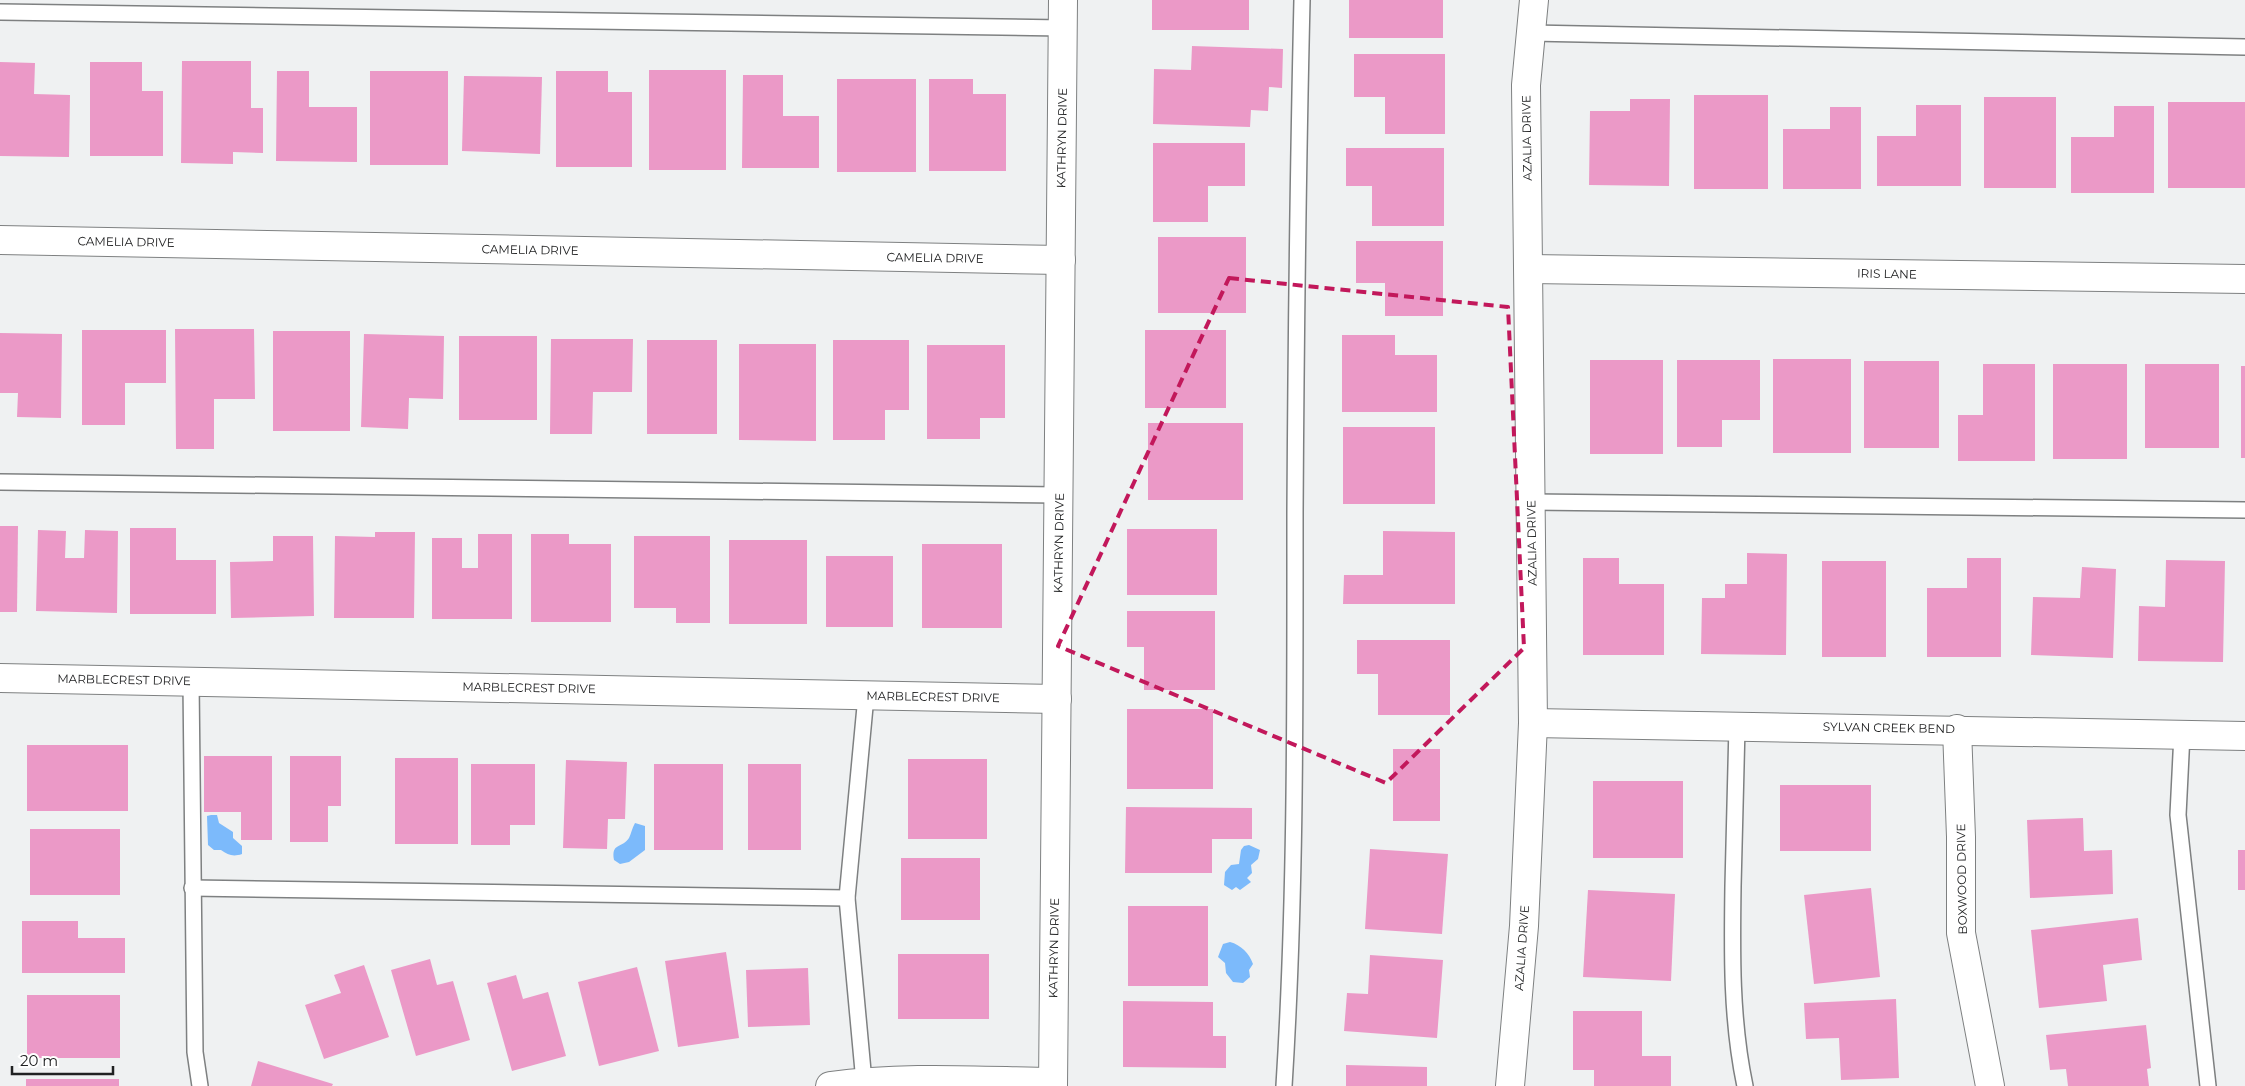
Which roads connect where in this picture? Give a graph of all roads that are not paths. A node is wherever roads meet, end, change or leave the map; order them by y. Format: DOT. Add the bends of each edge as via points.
graph roads {
  1 [pos="1064,0"];
  2 [pos="1302,0"];
  3 [pos="1534,0"];
  4 [pos="0,12"];
  5 [pos="1063,28"];
  6 [pos="1531,33"];
  7 [pos="2245,47"];
  8 [pos="0,240"];
  9 [pos="1061,260"];
  10 [pos="1529,269"];
  11 [pos="2245,279"];
  12 [pos="0,482"];
  13 [pos="1059,495"];
  14 [pos="1531,502"];
  15 [pos="2245,510"];
  16 [pos="0,678"];
  17 [pos="191,681"];
  18 [pos="866,696"];
  19 [pos="1057,700"];
  20 [pos="1533,723"];
  21 [pos="1737,726"];
  22 [pos="1957,729"];
  23 [pos="2182,734"];
  24 [pos="2245,736"];
  25 [pos="192,888"];
  26 [pos="847,898"];
  27 [pos="864,1082"];
  28 [pos="901,1083"];
  29 [pos="1053,1084"];
  30 [pos="200,1086"];
  31 [pos="830,1086"];
  32 [pos="1284,1086"];
  33 [pos="1510,1086"];
  34 [pos="1745,1086"];
  35 [pos="1990,1086"];
  36 [pos="2208,1086"];
  1 -- 5 [label="street, KATHRYN DRIVE"];
  2 -- 32 [label="lane" via="1296,273 1294,826"];
  3 -- 6 [label="street, AZALIA DRIVE"];
  4 -- 5 [label="lane"];
  5 -- 9 [label="street, KATHRYN DRIVE"];
  6 -- 7 [label="lane"];
  6 -- 10 [label="street, AZALIA DRIVE" via="1526,85"];
  8 -- 9 [label="street, CAMELIA DRIVE"];
  9 -- 13 [label="street, KATHRYN DRIVE"];
  10 -- 11 [label="street, IRIS LANE"];
  10 -- 14 [label="street, AZALIA DRIVE"];
  12 -- 13 [label="lane"];
  13 -- 19 [label="street, KATHRYN DRIVE"];
  14 -- 15 [label="lane"];
  14 -- 20 [label="street, AZALIA DRIVE"];
  16 -- 17 [label="street, MARBLECREST DRIVE"];
  17 -- 18 [label="street, MARBLECREST DRIVE"];
  17 -- 25 [label="lane"];
  18 -- 19 [label="street, MARBLECREST DRIVE"];
  18 -- 26 [label="lane"];
  19 -- 29 [label="street, KATHRYN DRIVE"];
  20 -- 21 [label="street, SYLVAN CREEK BEND"];
  20 -- 33 [label="street, AZALIA DRIVE" via="1524,926"];
  21 -- 22 [label="street, SYLVAN CREEK BEND"];
  21 -- 34 [label="lane" via="1733,1001 1737,1051"];
  22 -- 23 [label="street, SYLVAN CREEK BEND"];
  22 -- 35 [label="street, BOXWOOD DRIVE" via="1961,933"];
  23 -- 24 [label="street, SYLVAN CREEK BEND"];
  23 -- 36 [label="lane" via="2178,815"];
  25 -- 26 [label="lane"];
  25 -- 30 [label="lane" via="195,1052"];
  26 -- 27 [label="lane"];
  27 -- 28 [label="street"];
  27 -- 31 [label="street"];
  28 -- 29 [label="street"];
}
